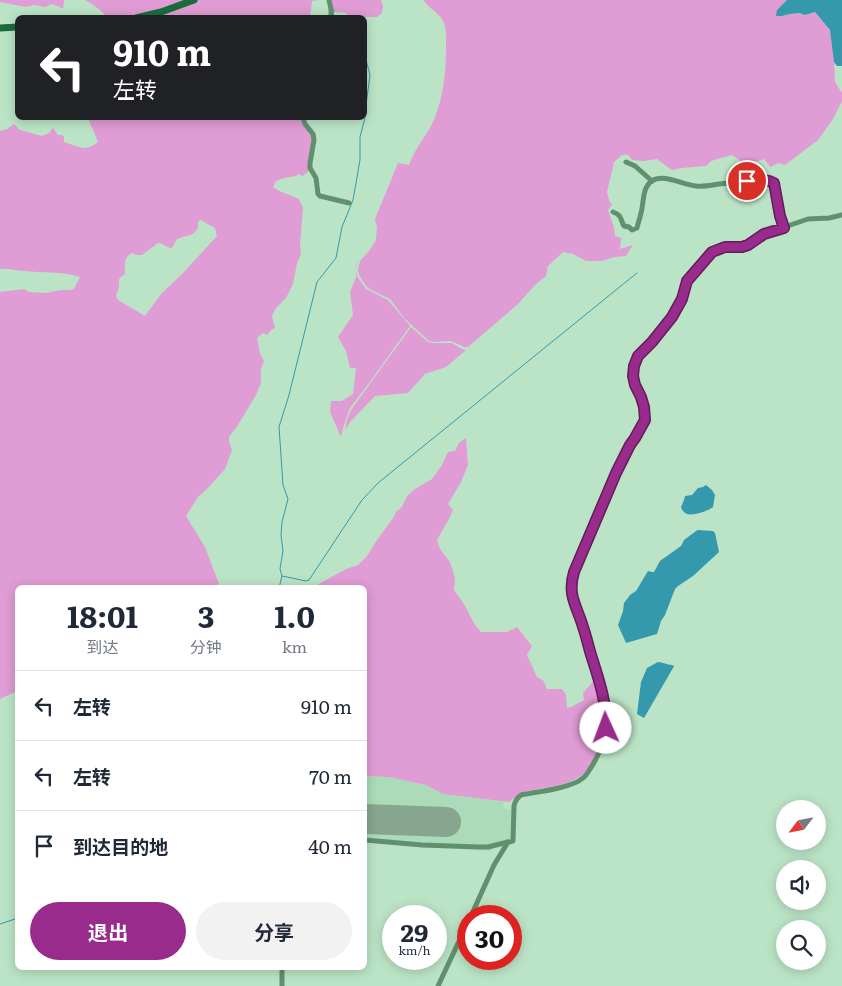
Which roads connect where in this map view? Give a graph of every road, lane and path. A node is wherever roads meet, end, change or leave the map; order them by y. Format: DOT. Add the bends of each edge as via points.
graph roads {
  1 [pos="194,0"];
  2 [pos="329,0"];
  3 [pos="148,15"];
  4 [pos="331,15"];
  5 [pos="15,27"];
  6 [pos="0,28"];
  7 [pos="304,120"];
  8 [pos="626,162"];
  9 [pos="652,180"];
  10 [pos="349,203"];
  11 [pos="613,212"];
  12 [pos="842,215"];
  13 [pos="784,228"];
  14 [pos="367,840"];
  15 [pos="508,842"];
  16 [pos="476,905"];
  17 [pos="457,946"];
  18 [pos="282,970"];
  19 [pos="282,986"];
  20 [pos="438,986"];
  1 -- 3 [label="street"];
  2 -- 4 [label="street"];
  5 -- 6 [label="street"];
  7 -- 10 [label="street" via="313,134 310,168 316,178 318,194"];
  8 -- 9 [label="street"];
  9 -- 11 [label="street" via="645,190 637,228 632,230 624,226 621,217"];
  9 -- 13 [label="street" via="661,178 702,187 770,181 775,186"];
  12 -- 13 [label="street" via="808,219"];
  13 -- 15 [label="street" via="764,234 748,245 712,252 687,281 672,317 638,356 633,376 645,420 616,473 571,581 573,601 604,701 606,728 602,746 583,778 517,798 514,802 513,841"];
  14 -- 15 [label="street" via="479,847"];
  15 -- 16 [label="street"];
  17 -- 20 [label="street"];
  18 -- 19 [label="street"];
}
